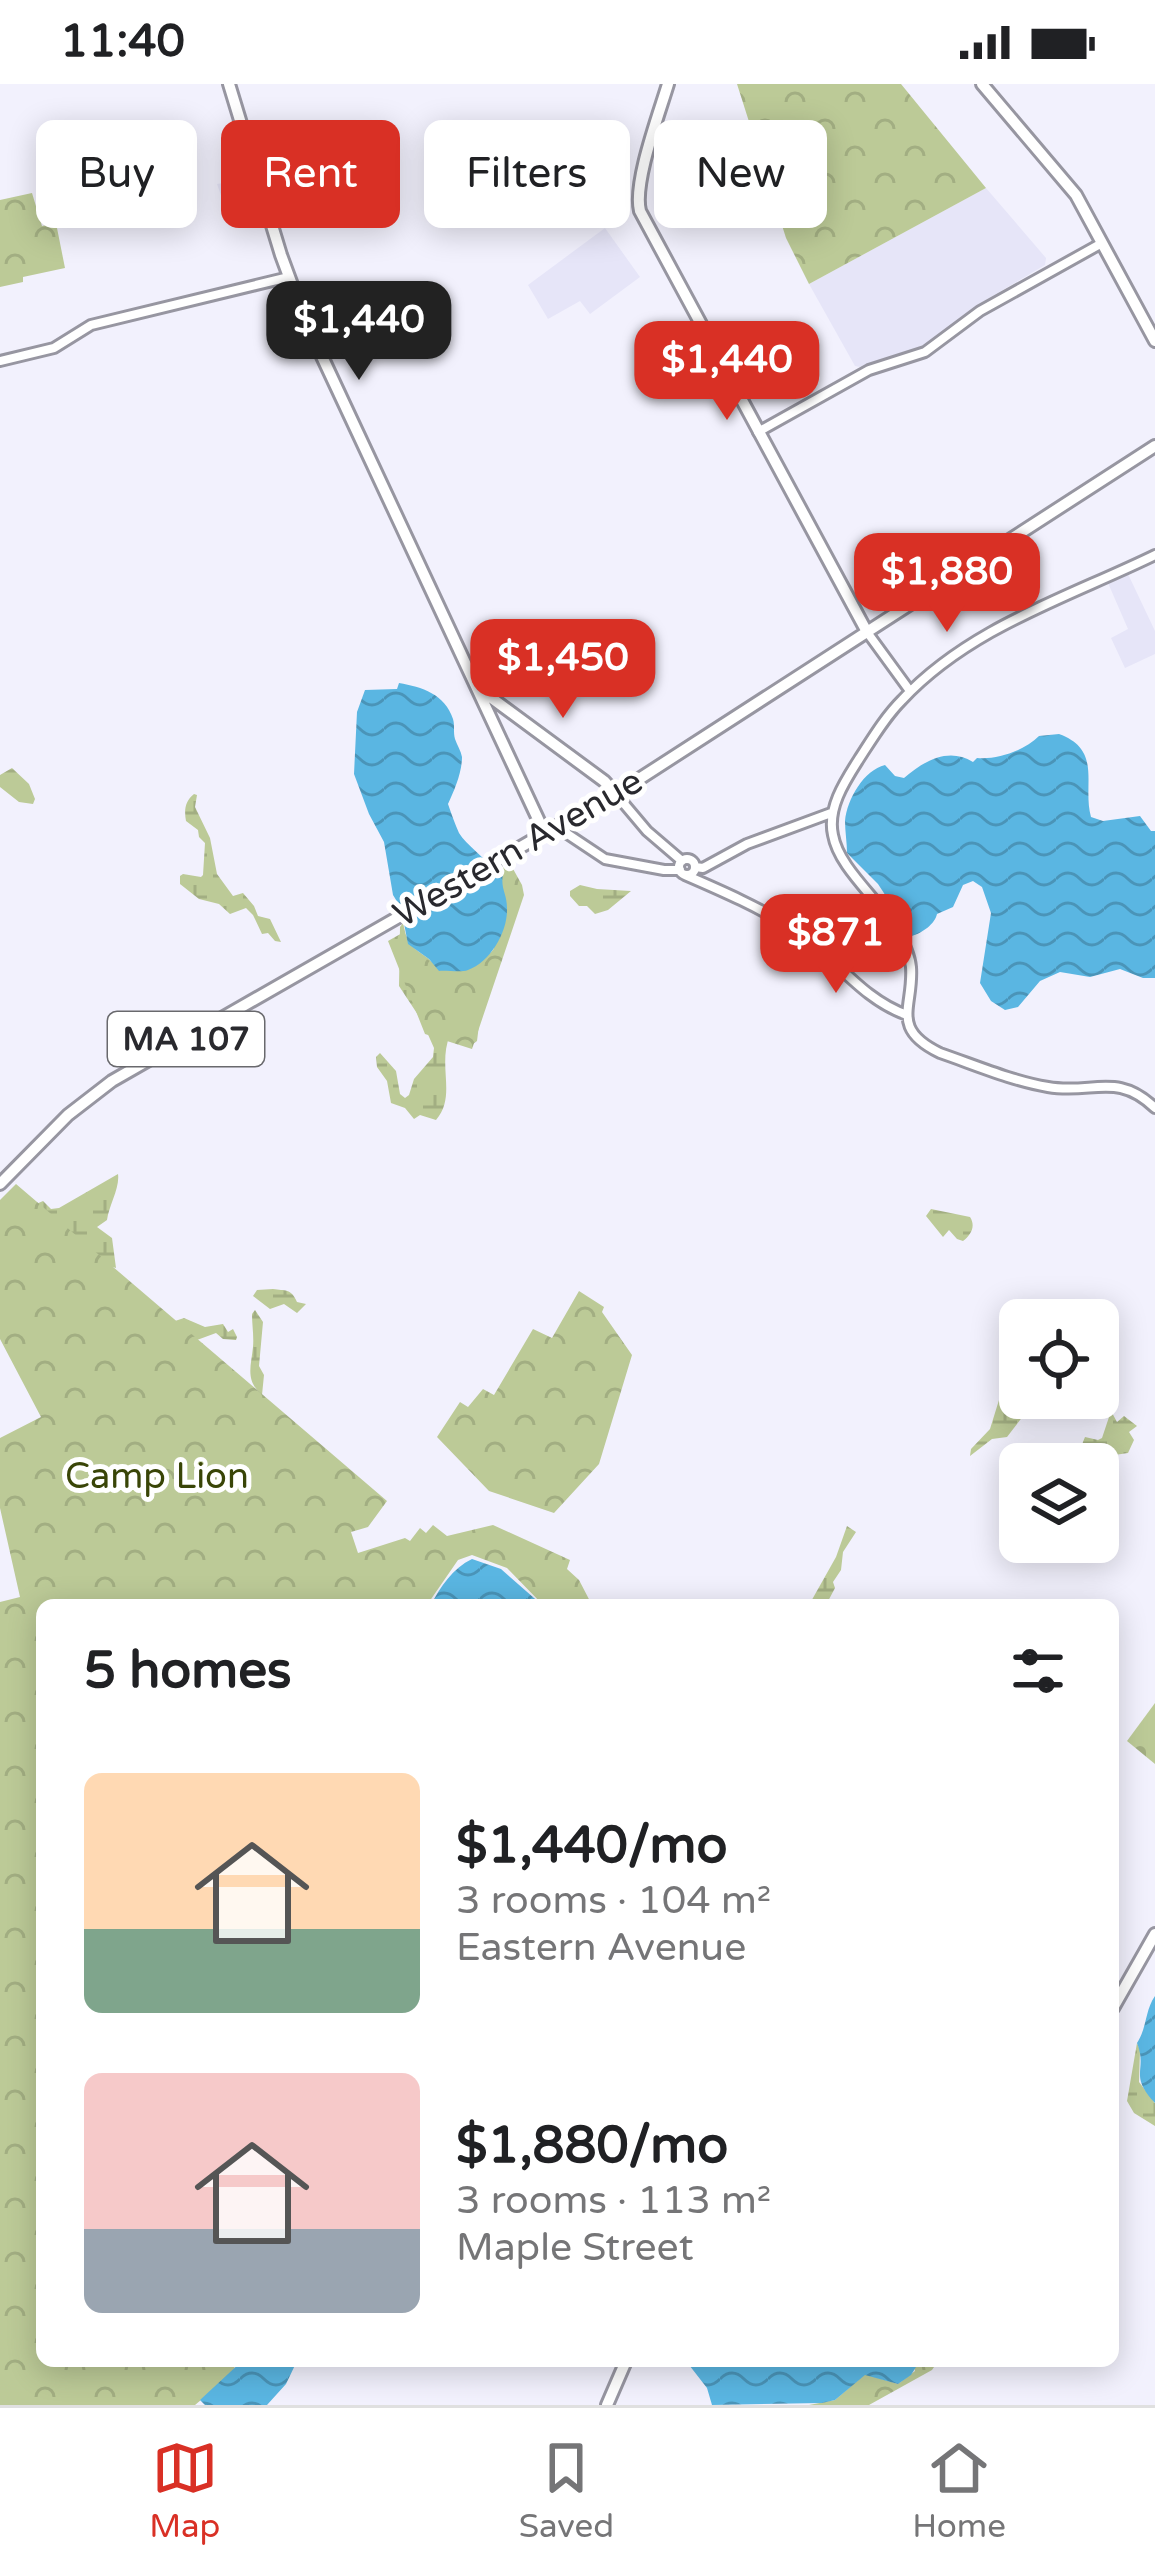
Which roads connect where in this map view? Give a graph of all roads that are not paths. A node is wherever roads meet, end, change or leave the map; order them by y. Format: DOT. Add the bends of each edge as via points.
graph roads {
  1 [pos="229,84"];
  2 [pos="982,84"];
  3 [pos="667,88"];
  4 [pos="680,98"];
  5 [pos="1102,243"];
  6 [pos="289,277"];
  7 [pos="1155,341"];
  8 [pos="0,361"];
  9 [pos="758,432"];
  10 [pos="1155,446"];
  11 [pos="1155,554"];
  12 [pos="867,632"];
  13 [pos="476,686"];
  14 [pos="910,691"];
  15 [pos="615,793"];
  16 [pos="832,813"];
  17 [pos="557,827"];
  18 [pos="545,834"];
  19 [pos="691,869"];
  20 [pos="715,888"];
  21 [pos="907,1015"];
  22 [pos="1155,1108"];
  23 [pos="4,1180"];
  24 [pos="1155,1934"];
  25 [pos="1119,1997"];
  26 [pos="623,2367"];
  27 [pos="607,2405"];
  1 -- 6 [label="main road"];
  2 -- 5 [label="main road" via="1071,189"];
  3 -- 4 [label="main road"];
  3 -- 9 [label="main road" via="638,204"];
  5 -- 7 [label="main road"];
  5 -- 9 [label="street" via="980,311 925,352 862,373"];
  6 -- 8 [label="street" via="83,328 59,345"];
  6 -- 13 [label="main road"];
  9 -- 12 [label="main road"];
  10 -- 12 [label="main road, Western Avenue / MA 107"];
  11 -- 14 [label="street" via="1006,624"];
  12 -- 14 [label="street"];
  12 -- 15 [label="main road, Western Avenue / MA 107"];
  13 -- 15 [label="main road"];
  13 -- 18 [label="main road"];
  14 -- 16 [label="street" via="862,753"];
  15 -- 17 [label="main road, Western Avenue / MA 107"];
  15 -- 19 [label="street"];
  16 -- 19 [label="street"];
  16 -- 21 [label="street" via="837,852 906,948"];
  17 -- 18 [label="main road, Western Avenue / MA 107"];
  17 -- 19 [label="street" via="605,859"];
  18 -- 23 [label="main road, Western Avenue / MA 107" via="112,1081"];
  19 -- 20 [label="street"];
  19 -- 20 [label="street"];
  20 -- 21 [label="street" via="793,929"];
  21 -- 22 [label="street" via="918,1038 940,1052 1049,1088 1129,1089"];
  24 -- 25 [label="main road"];
  26 -- 27 [label="main road"];
}
